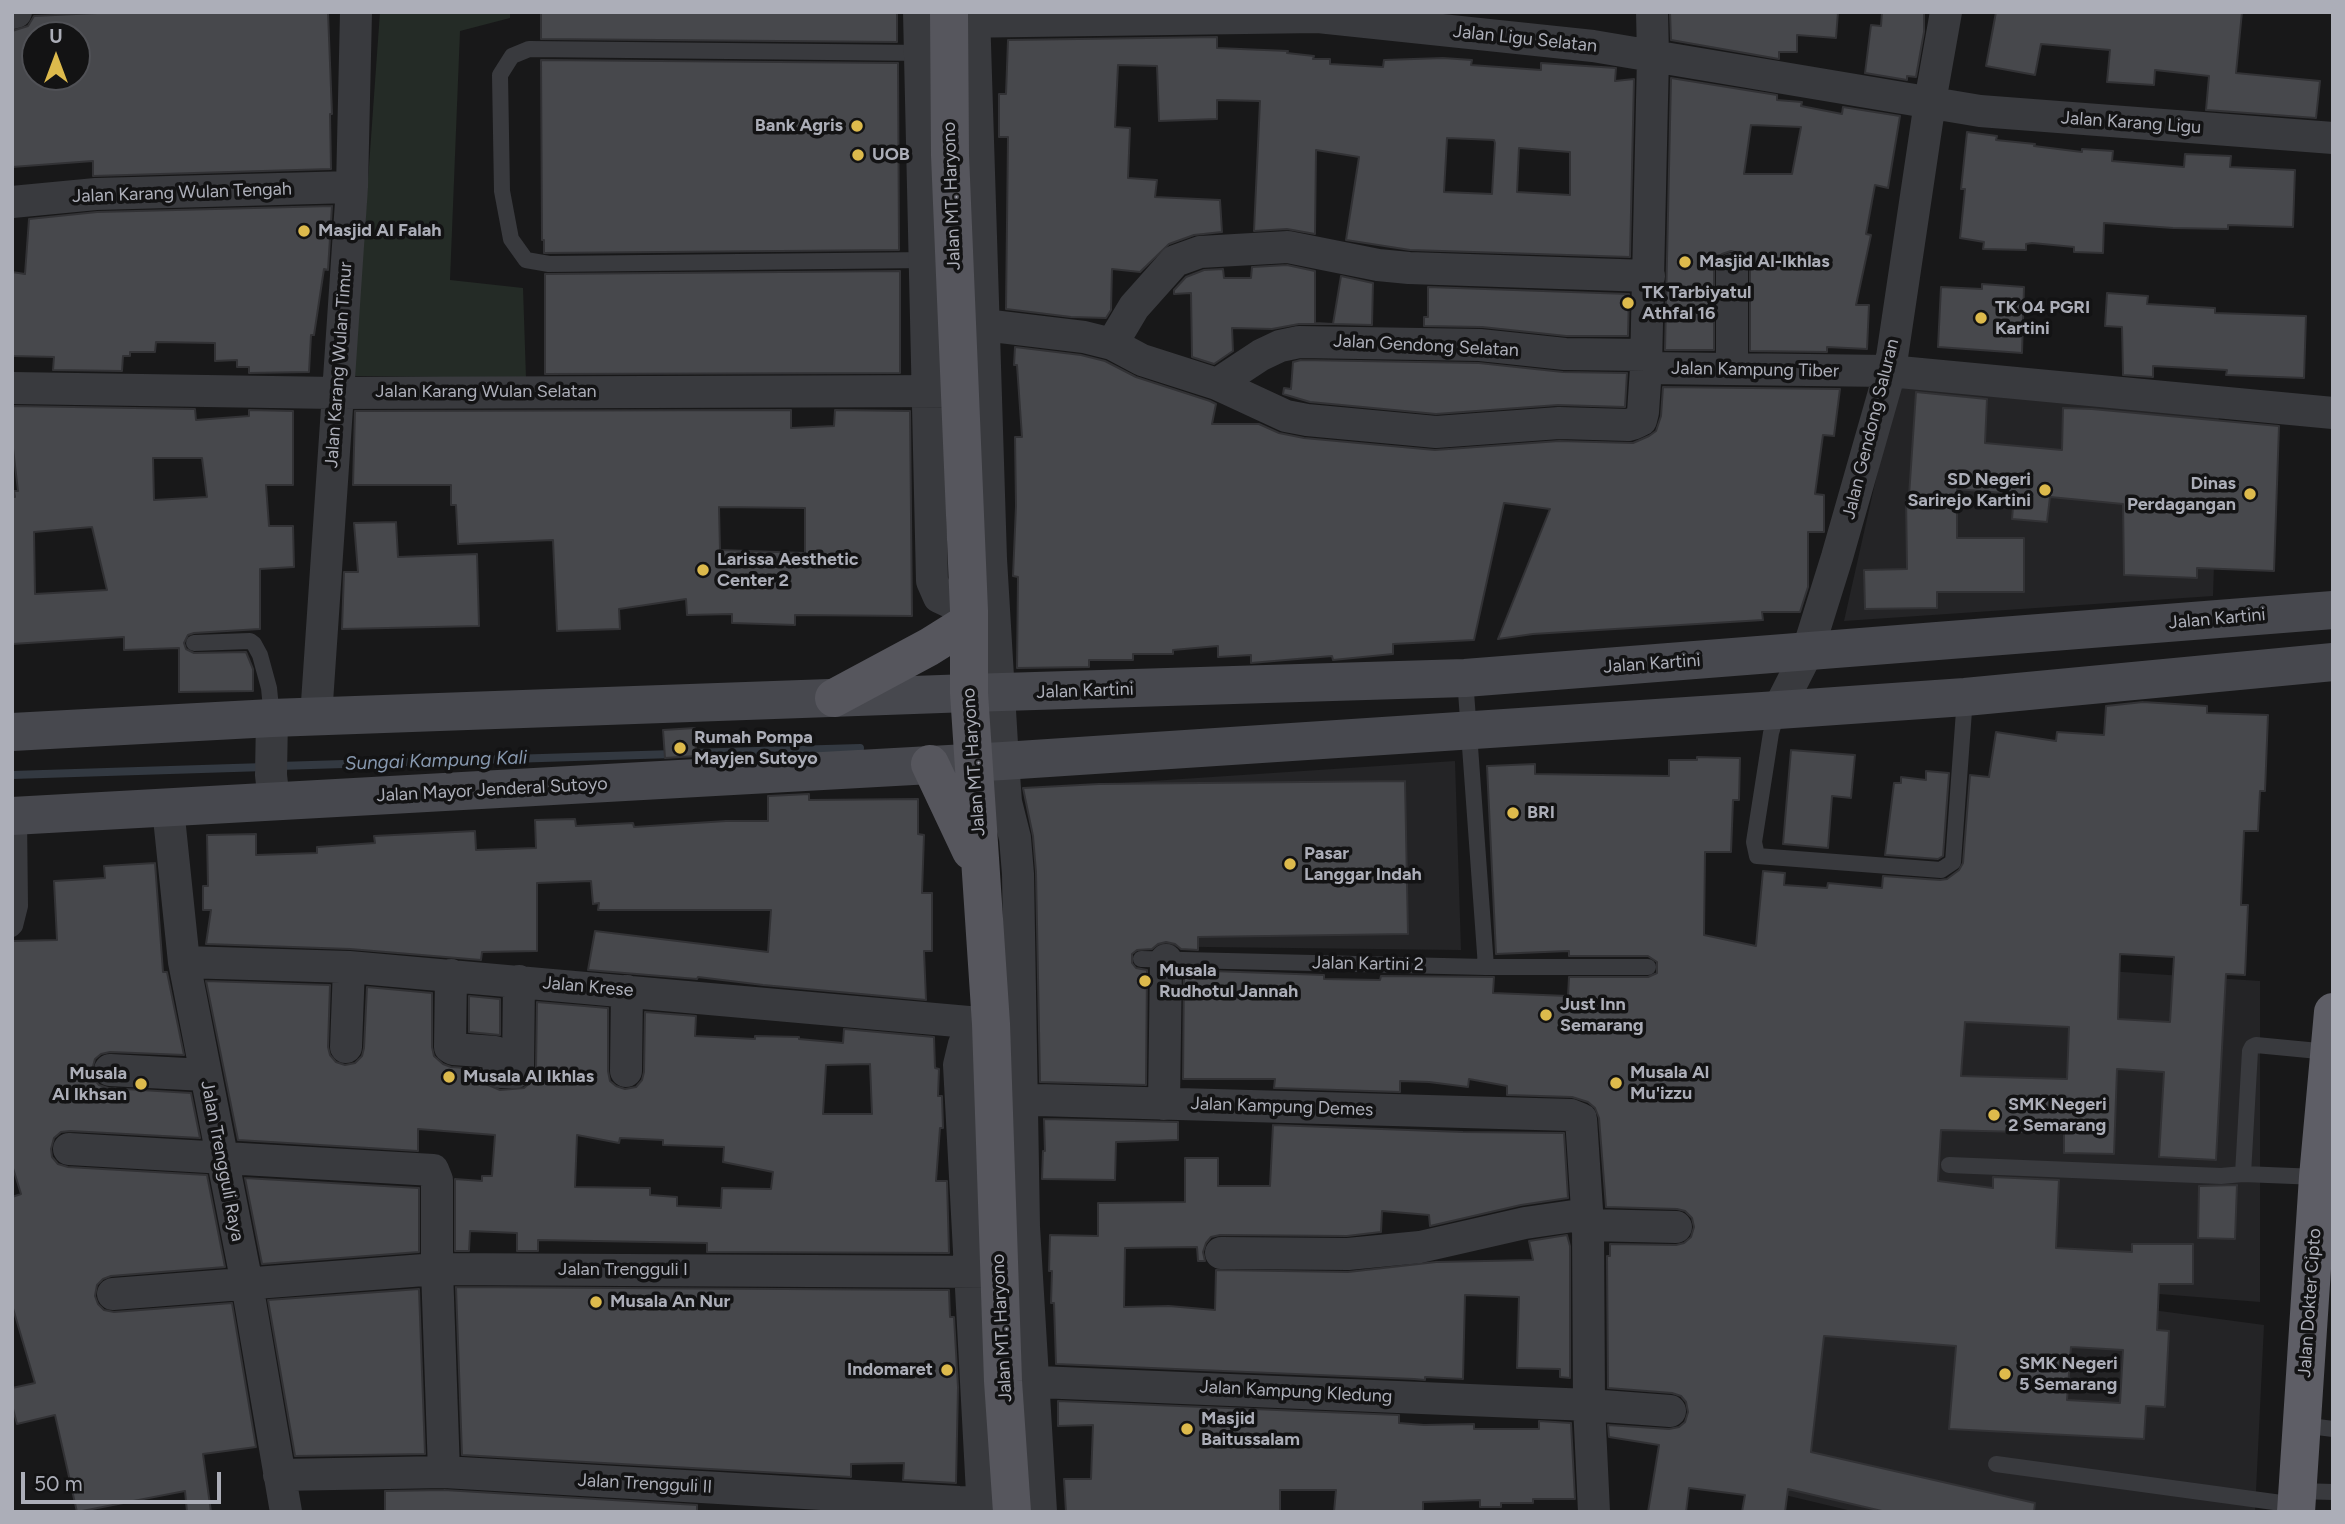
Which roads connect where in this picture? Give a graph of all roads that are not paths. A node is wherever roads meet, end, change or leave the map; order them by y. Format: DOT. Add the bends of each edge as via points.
graph roads {
  1 [pos="356,12"];
  2 [pos="1652,12"];
  3 [pos="1947,12"];
  4 [pos="951,40"];
  5 [pos="1653,56"];
  6 [pos="1944,105"];
  7 [pos="2333,138"];
  8 [pos="352,187"];
  9 [pos="12,202"];
  10 [pos="953,259"];
  11 [pos="1732,269"];
  12 [pos="1649,276"];
  13 [pos="971,326"];
  14 [pos="1112,344"];
  15 [pos="1646,361"];
  16 [pos="1732,369"];
  17 [pos="1889,371"];
  18 [pos="1217,384"];
  19 [pos="12,388"];
  20 [pos="945,391"];
  21 [pos="336,393"];
  22 [pos="2333,413"];
  23 [pos="2333,610"];
  24 [pos="969,616"];
  25 [pos="194,643"];
  26 [pos="1807,653"];
  27 [pos="2333,662"];
  28 [pos="1465,678"];
  29 [pos="984,693"];
  30 [pos="1965,697"];
  31 [pos="834,698"];
  32 [pos="1778,710"];
  33 [pos="316,717"];
  34 [pos="1469,730"];
  35 [pos="12,732"];
  36 [pos="272,761"];
  37 [pos="988,762"];
  38 [pos="930,764"];
  39 [pos="168,808"];
  40 [pos="16,816"];
  41 [pos="983,875"];
  42 [pos="12,929"];
  43 [pos="1154,960"];
  44 [pos="184,962"];
  45 [pos="349,967"];
  46 [pos="1486,967"];
  47 [pos="1648,967"];
  48 [pos="451,975"];
  49 [pos="1005,978"];
  50 [pos="519,981"];
  51 [pos="627,991"];
  52 [pos="2333,1012"];
  53 [pos="991,1028"];
  54 [pos="346,1046"];
  55 [pos="2329,1052"];
  56 [pos="110,1070"];
  57 [pos="626,1071"];
  58 [pos="205,1075"];
  59 [pos="1007,1099"];
  60 [pos="1164,1104"];
  61 [pos="69,1149"];
  62 [pos="221,1160"];
  63 [pos="1949,1165"];
  64 [pos="2243,1174"];
  65 [pos="2318,1177"];
  66 [pos="1587,1220"];
  67 [pos="1011,1227"];
  68 [pos="1676,1227"];
  69 [pos="1221,1253"];
  70 [pos="437,1269"];
  71 [pos="985,1272"];
  72 [pos="247,1284"];
  73 [pos="114,1294"];
  74 [pos="1018,1380"];
  75 [pos="1589,1405"];
  76 [pos="1670,1411"];
  77 [pos="2317,1427"];
  78 [pos="1996,1464"];
  79 [pos="444,1472"];
  80 [pos="278,1475"];
  81 [pos="2306,1500"];
  82 [pos="1006,1508"];
  83 [pos="286,1512"];
  84 [pos="1594,1512"];
  1 -- 8 [label="street, Jalan Karang Wulan Timur"];
  2 -- 5 [label="street"];
  3 -- 6 [label="street, Jalan Gendong Saluran"];
  4 -- 5 [label="street, Jalan Ligu Selatan" via="1318,17"];
  4 -- 10 [label="main road, Jalan MT. Haryono"];
  4 -- 10 [label="lane" via="529,49 512,56 500,75 502,191 511,239 526,260 549,264"];
  5 -- 6 [label="street, Jalan Ligu Selatan"];
  5 -- 12 [label="street"];
  6 -- 7 [label="street, Jalan Karang Ligu"];
  6 -- 17 [label="street, Jalan Gendong Saluran"];
  8 -- 9 [label="street, Jalan Karang Wulan Tengah" via="96,194"];
  8 -- 21 [label="street, Jalan Karang Wulan Timur"];
  10 -- 13 [label="main road, Jalan MT. Haryono"];
  10 -- 20 [label="street"];
  11 -- 16 [label="street"];
  12 -- 14 [label="street" via="1409,268 1289,247 1200,252 1175,261 1134,307"];
  12 -- 15 [label="street"];
  13 -- 14 [label="street, Jalan Kampung Tiber"];
  13 -- 20 [label="main road, Jalan MT. Haryono"];
  13 -- 29 [label="street" via="991,559"];
  14 -- 18 [label="street, Jalan Kampung Tiber" via="1142,360"];
  15 -- 16 [label="street, Jalan Kampung Tiber"];
  15 -- 18 [label="street, Jalan Gendong Selatan" via="1479,345 1299,342 1261,355"];
  15 -- 18 [label="street, Jalan Kampung Tiber" via="1643,412 1641,419 1628,425 1559,423 1436,432 1335,424 1286,416"];
  16 -- 17 [label="street, Jalan Kampung Tiber"];
  17 -- 22 [label="street, Jalan Kampung Tiber"];
  17 -- 26 [label="street, Jalan Gendong Saluran"];
  19 -- 21 [label="street, Jalan Karang Wulan Selatan"];
  20 -- 21 [label="street, Jalan Karang Wulan Selatan"];
  20 -- 24 [label="main road, Jalan MT. Haryono"];
  21 -- 33 [label="street, Jalan Karang Wulan Timur"];
  23 -- 26 [label="main road, Jalan Kartini"];
  24 -- 29 [label="main road, Jalan MT. Haryono"];
  24 -- 31 [label="main road" via="929,647"];
  25 -- 36 [label="lane" via="254,644 269,688"];
  26 -- 28 [label="main road, Jalan Kartini"];
  26 -- 32 [label="street, Jalan Gendong Saluran"];
  27 -- 30 [label="main road"];
  28 -- 29 [label="main road, Jalan Kartini"];
  28 -- 34 [label="lane"];
  29 -- 31 [label="main road, Jalan Kartini"];
  29 -- 37 [label="main road, Jalan MT. Haryono"];
  30 -- 32 [label="main road"];
  30 -- 32 [label="lane" via="1953,862 1941,870 1757,856 1754,842"];
  31 -- 33 [label="main road, Jalan Kartini"];
  32 -- 34 [label="main road"];
  33 -- 36 [label="main road, Jalan Kartini"];
  34 -- 37 [label="main road"];
  34 -- 46 [label="lane"];
  35 -- 36 [label="main road"];
  36 -- 38 [label="main road, Jalan Mayor Jenderal Sutoyo"];
  36 -- 39 [label="main road, Jalan Mayor Jenderal Sutoyo"];
  37 -- 38 [label="main road, Jalan Mayor Jenderal Sutoyo"];
  37 -- 41 [label="main road, Jalan MT. Haryono"];
  37 -- 49 [label="street" via="1006,802 1016,850"];
  38 -- 41 [label="main road"];
  39 -- 40 [label="main road, Jalan Mayor Jenderal Sutoyo"];
  39 -- 44 [label="street, Jalan Trengguli Raya"];
  40 -- 42 [label="lane" via="20,906"];
  41 -- 49 [label="main road, Jalan MT. Haryono"];
  43 -- 46 [label="lane, Jalan Kartini 2"];
  43 -- 60 [label="street, Jalan Kartini 2"];
  44 -- 45 [label="street, Jalan Krese"];
  44 -- 58 [label="street, Jalan Trengguli Raya"];
  45 -- 48 [label="street, Jalan Krese"];
  45 -- 54 [label="street"];
  46 -- 47 [label="lane, Jalan Kartini 2"];
  48 -- 50 [label="street, Jalan Krese"];
  48 -- 50 [label="street" via="450,1047 495,1052 500,1072 518,1069"];
  49 -- 53 [label="main road, Jalan MT. Haryono"];
  49 -- 59 [label="street"];
  50 -- 51 [label="street, Jalan Krese"];
  51 -- 53 [label="street, Jalan Krese"];
  51 -- 57 [label="street"];
  52 -- 55 [label="highway, Jalan Dokter Cipto"];
  53 -- 59 [label="main road, Jalan MT. Haryono"];
  53 -- 71 [label="street" via="964,1044 959,1065"];
  55 -- 64 [label="lane" via="2252,1046"];
  55 -- 65 [label="highway, Jalan Dokter Cipto"];
  56 -- 58 [label="street"];
  58 -- 62 [label="street, Jalan Trengguli Raya"];
  59 -- 60 [label="street, Jalan Kampung Demes"];
  59 -- 67 [label="main road, Jalan MT. Haryono"];
  60 -- 66 [label="street, Jalan Kampung Demes" via="1571,1115 1581,1119"];
  61 -- 62 [label="street"];
  62 -- 70 [label="street" via="433,1170 437,1180"];
  62 -- 72 [label="street, Jalan Trengguli Raya"];
  63 -- 64 [label="lane"];
  64 -- 65 [label="lane"];
  65 -- 77 [label="highway, Jalan Dokter Cipto"];
  66 -- 68 [label="street"];
  66 -- 69 [label="street" via="1525,1223 1419,1247 1348,1254"];
  66 -- 75 [label="street"];
  67 -- 71 [label="main road, Jalan MT. Haryono"];
  67 -- 74 [label="street"];
  70 -- 71 [label="street, Jalan Trengguli I"];
  70 -- 72 [label="street, Jalan Trengguli I"];
  70 -- 79 [label="street"];
  71 -- 74 [label="main road, Jalan MT. Haryono"];
  71 -- 82 [label="street"];
  72 -- 73 [label="street, Jalan Trengguli I"];
  72 -- 80 [label="street, Jalan Trengguli Raya"];
  74 -- 75 [label="street, Jalan Kampung Kledung"];
  74 -- 82 [label="main road, Jalan MT. Haryono"];
  75 -- 76 [label="street, Jalan Kampung Kledung"];
  75 -- 84 [label="street"];
  77 -- 81 [label="highway, Jalan Dokter Cipto"];
  78 -- 81 [label="lane"];
  79 -- 80 [label="street, Jalan Trengguli II"];
  79 -- 82 [label="street, Jalan Trengguli II"];
  80 -- 83 [label="street, Jalan Trengguli Raya"];
}
